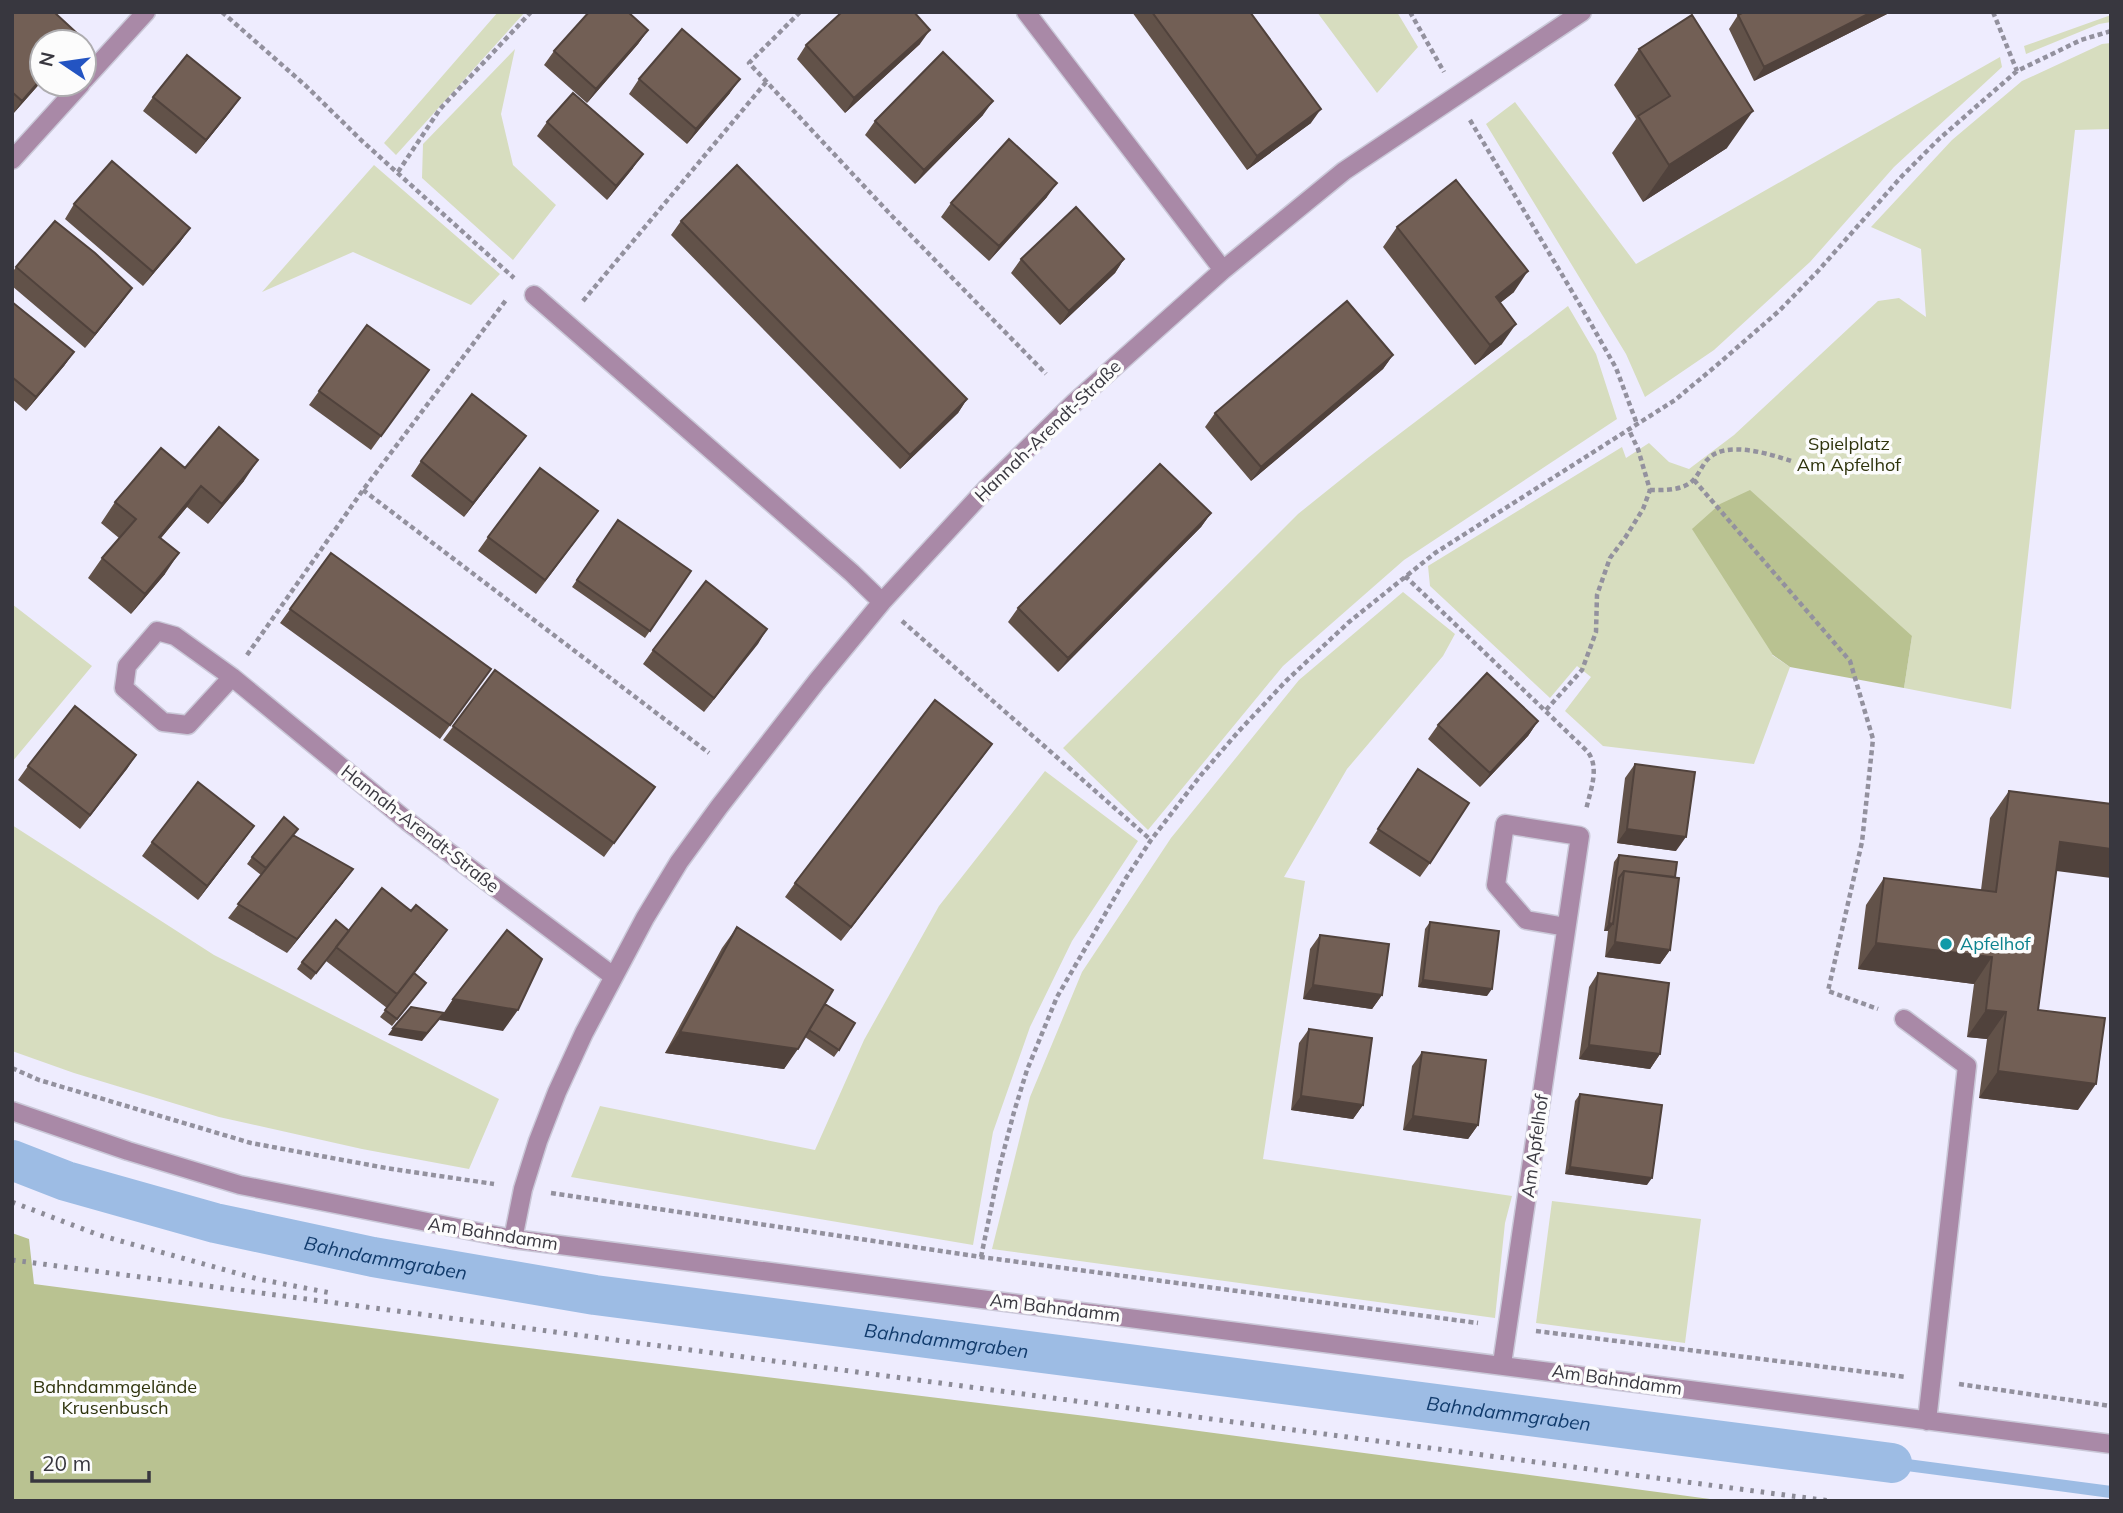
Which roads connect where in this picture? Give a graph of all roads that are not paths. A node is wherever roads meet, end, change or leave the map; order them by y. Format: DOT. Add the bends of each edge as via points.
graph roads {
  1 [pos="146,12"];
  2 [pos="1026,12"];
  3 [pos="1582,12"];
  4 [pos="98,64"];
  5 [pos="68,98"];
  6 [pos="12,160"];
  7 [pos="1223,270"];
  8 [pos="534,295"];
  9 [pos="882,602"];
  10 [pos="232,677"];
  11 [pos="1566,926"];
  12 [pos="613,976"];
  13 [pos="1905,1019"];
  14 [pos="12,1111"];
  15 [pos="513,1239"];
  16 [pos="1502,1364"];
  17 [pos="1927,1421"];
  18 [pos="2111,1444"];
  1 -- 4 [label="street"];
  2 -- 7 [label="street"];
  3 -- 7 [label="street, Hannah-Arendt-Straße" via="1344,171"];
  5 -- 6 [label="street"];
  7 -- 9 [label="street, Hannah-Arendt-Straße" via="1075,402 986,489"];
  8 -- 9 [label="street"];
  9 -- 12 [label="street, Hannah-Arendt-Straße" via="679,862"];
  10 -- 10 [label="street, Hannah-Arendt-Straße" via="175,636 157,631 127,666 124,688 163,722 188,724"];
  10 -- 12 [label="street, Hannah-Arendt-Straße" via="407,821"];
  11 -- 11 [label="street, Am Apfelhof" via="1580,836 1505,824 1496,884 1526,920"];
  11 -- 16 [label="street, Am Apfelhof"];
  12 -- 15 [label="street, Hannah-Arendt-Straße" via="538,1141"];
  13 -- 17 [label="street" via="1967,1066"];
  14 -- 15 [label="street, Am Bahndamm" via="240,1185"];
  15 -- 16 [label="street, Am Bahndamm"];
  16 -- 17 [label="street, Am Bahndamm"];
  17 -- 18 [label="street, Am Bahndamm"];
}
